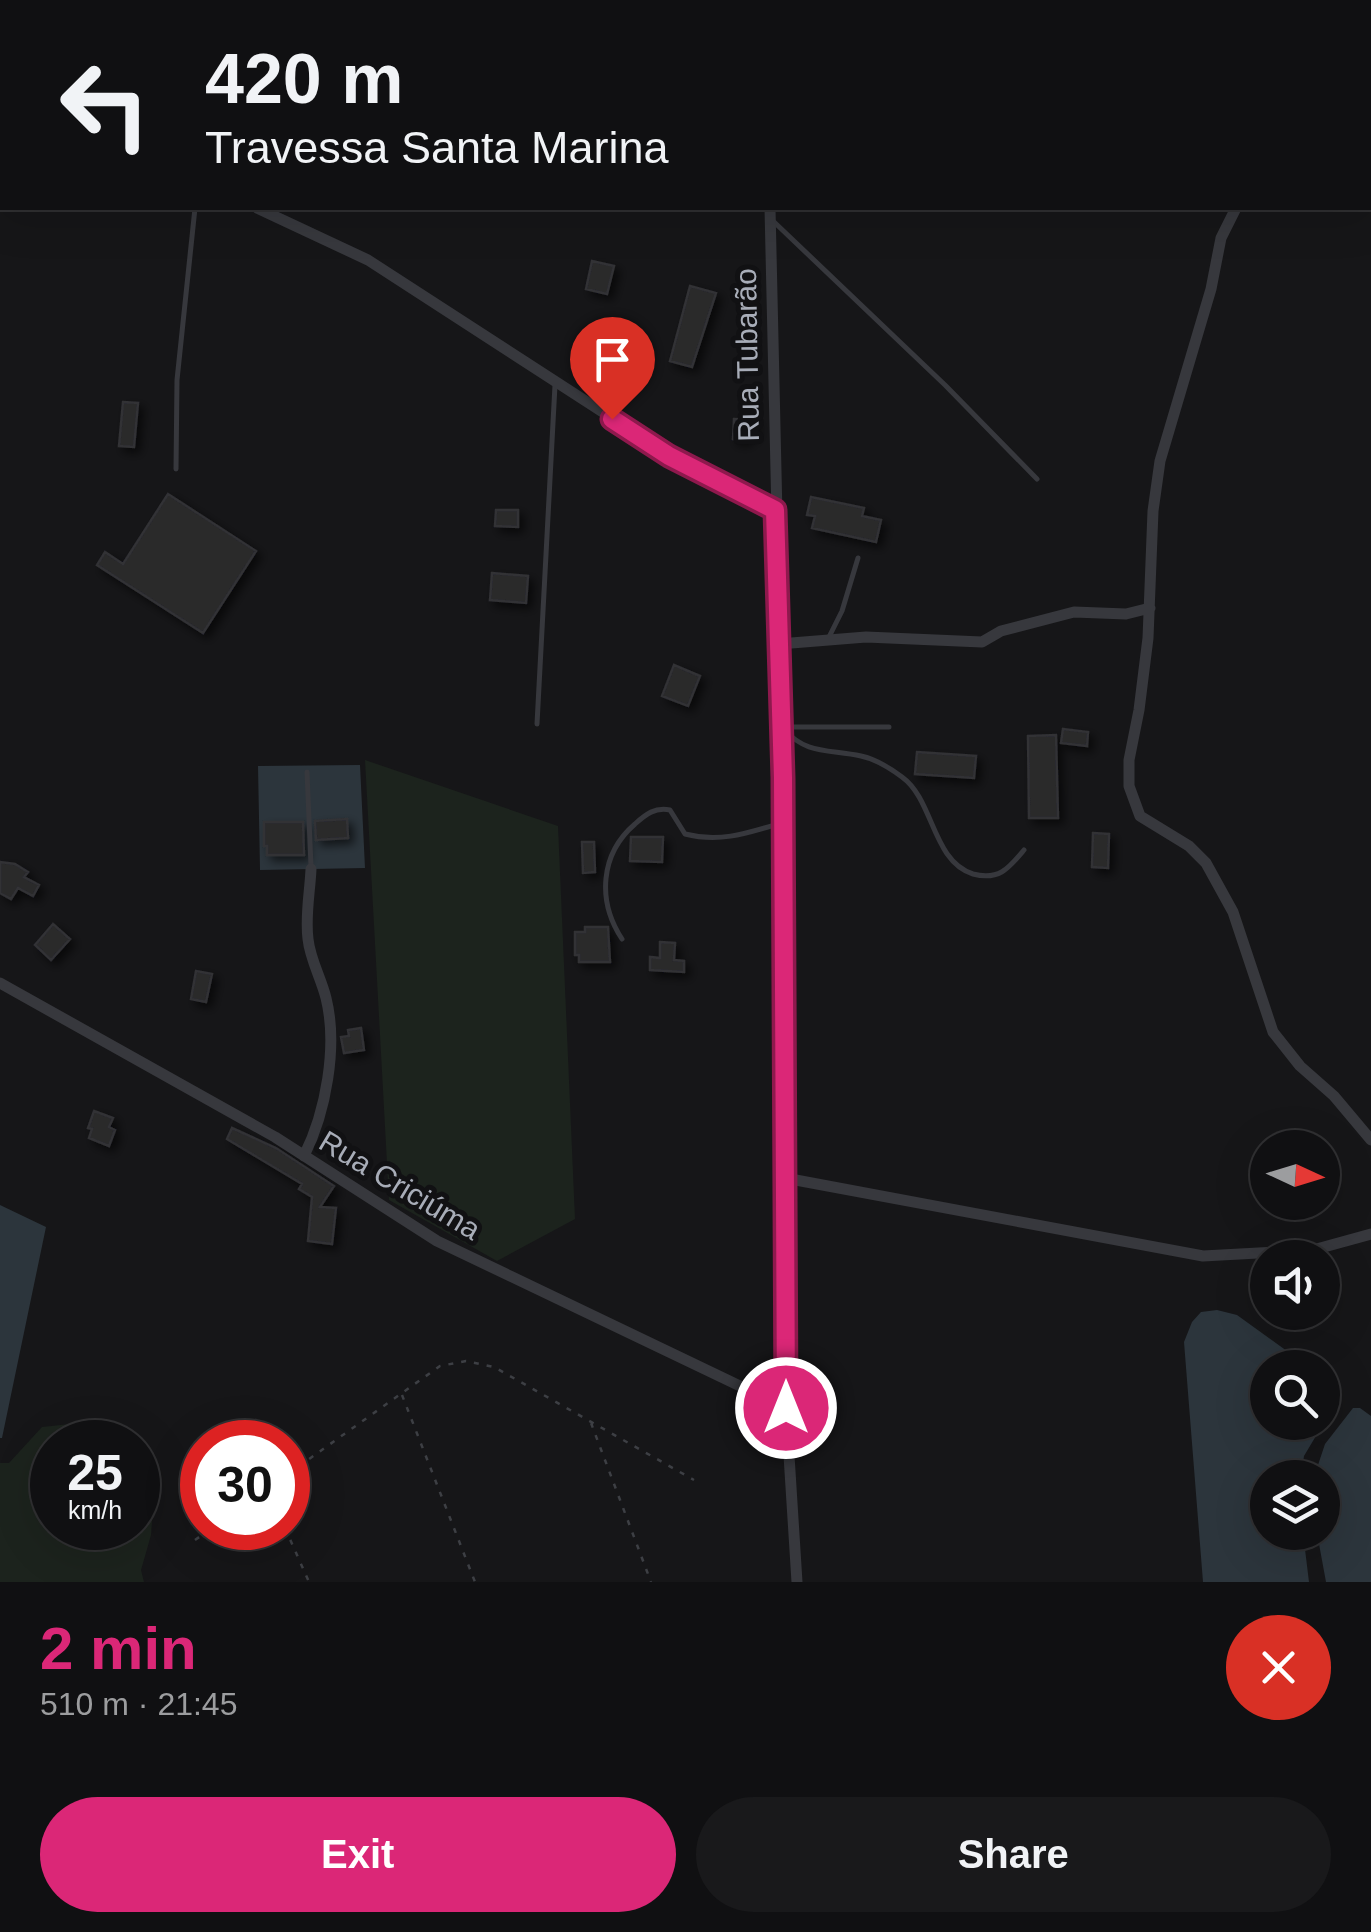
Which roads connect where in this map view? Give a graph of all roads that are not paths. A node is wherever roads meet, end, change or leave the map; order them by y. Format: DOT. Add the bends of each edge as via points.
graph roads {
  1 [pos="195,210"];
  2 [pos="261,210"];
  3 [pos="1235,210"];
  4 [pos="770,213"];
  5 [pos="556,382"];
  6 [pos="176,469"];
  7 [pos="1037,479"];
  8 [pos="775,510"];
  9 [pos="858,558"];
  10 [pos="1150,608"];
  11 [pos="828,640"];
  12 [pos="779,644"];
  13 [pos="537,724"];
  14 [pos="782,727"];
  15 [pos="889,727"];
  16 [pos="306,772"];
  17 [pos="784,822"];
  18 [pos="1024,850"];
  19 [pos="311,870"];
  20 [pos="622,939"];
  21 [pos="0,983"];
  22 [pos="1371,1140"];
  23 [pos="304,1156"];
  24 [pos="785,1178"];
  25 [pos="1368,1231"];
  26 [pos="786,1408"];
  27 [pos="796,1582"];
  1 -- 6 [label="lane" via="177,380"];
  2 -- 5 [label="street" via="368,260"];
  3 -- 10 [label="street" via="1220,238 1212,289 1160,461"];
  4 -- 7 [label="lane"];
  4 -- 8 [label="street, Rua Tubarão"];
  5 -- 8 [label="street" via="669,456"];
  5 -- 13 [label="lane"];
  8 -- 12 [label="street, Rua Tubarão"];
  9 -- 11 [label="lane"];
  10 -- 11 [label="street" via="1074,612 982,642"];
  10 -- 22 [label="street" via="1129,760 1134,802 1140,816 1206,862 1233,912 1273,1032"];
  11 -- 12 [label="street"];
  12 -- 14 [label="street, Rua Tubarão"];
  14 -- 15 [label="lane"];
  14 -- 17 [label="street, Rua Tubarão"];
  14 -- 18 [label="lane" via="810,750 866,757 903,778 964,870 1006,872"];
  16 -- 19 [label="lane"];
  17 -- 20 [label="lane" via="710,839 685,834 670,810 648,812 616,842 609,858 606,909"];
  17 -- 24 [label="street, Rua Tubarão"];
  19 -- 23 [label="street" via="308,940 330,1023 320,1111"];
  21 -- 23 [label="street, Rua Criciúma"];
  23 -- 26 [label="street, Rua Criciúma" via="437,1241"];
  24 -- 25 [label="street" via="1203,1256 1312,1250"];
  24 -- 26 [label="street, Rua Tubarão"];
  26 -- 27 [label="street, Rua Tubarão"];
}
